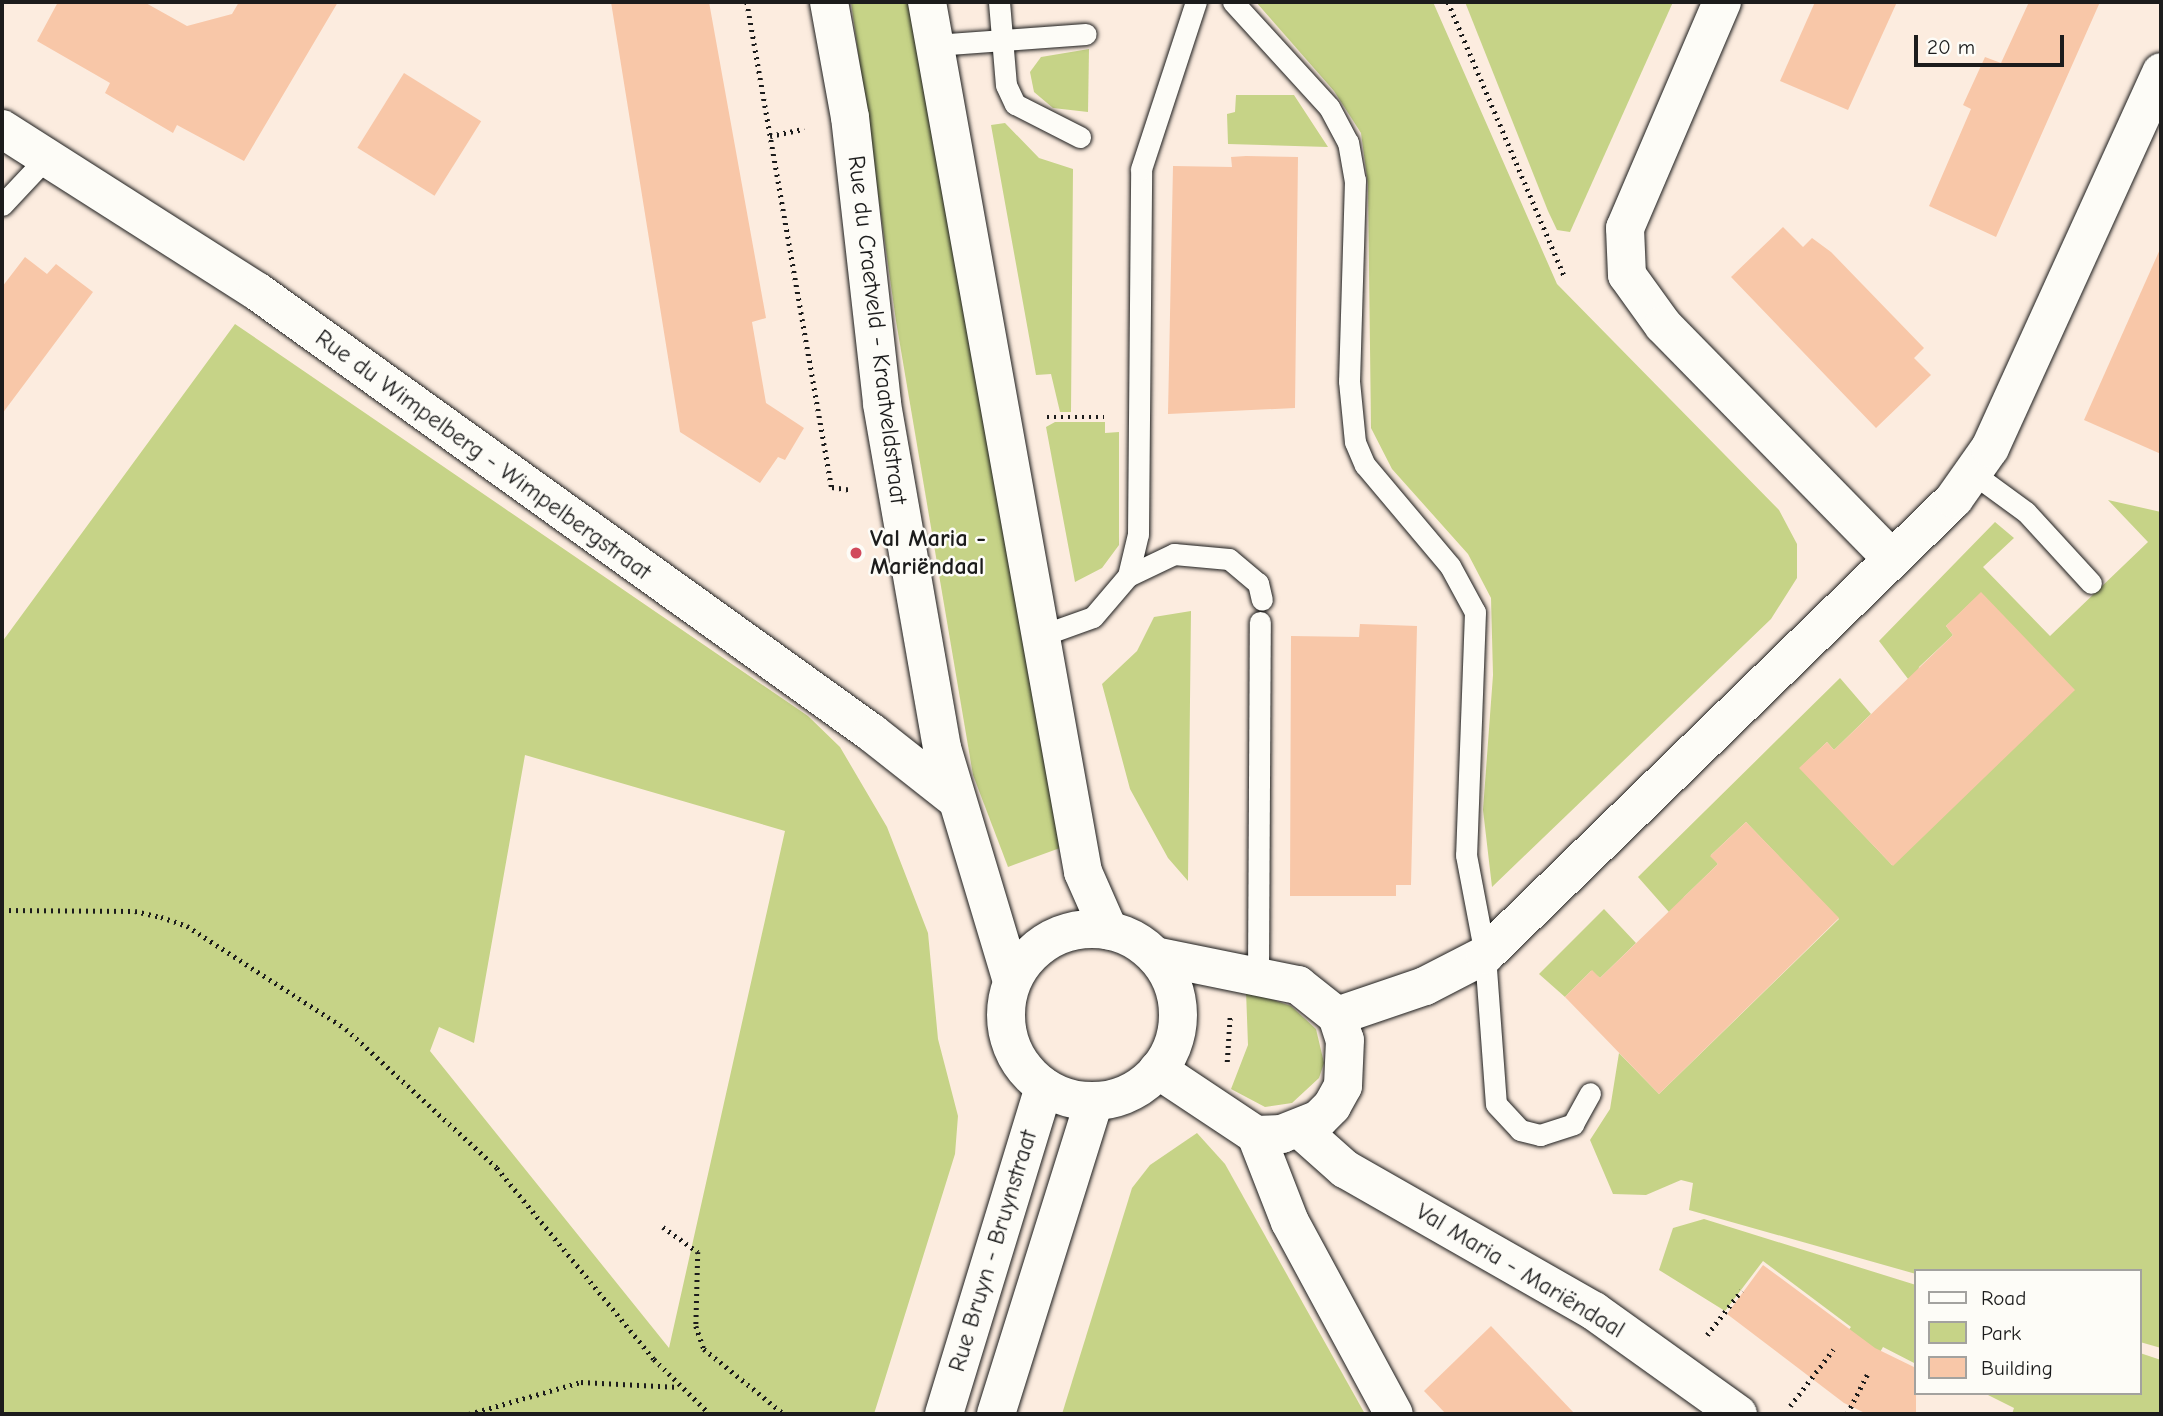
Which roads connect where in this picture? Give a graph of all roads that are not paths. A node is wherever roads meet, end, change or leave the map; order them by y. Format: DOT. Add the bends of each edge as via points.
graph roads {
  1 [pos="829,2"];
  2 [pos="927,2"];
  3 [pos="999,2"];
  4 [pos="1196,2"];
  5 [pos="1233,2"];
  6 [pos="1722,2"];
  7 [pos="1086,34"];
  8 [pos="1000,38"];
  9 [pos="935,45"];
  10 [pos="2161,72"];
  11 [pos="2,129"];
  12 [pos="1080,137"];
  13 [pos="47,157"];
  14 [pos="2,205"];
  15 [pos="1974,474"];
  16 [pos="1891,558"];
  17 [pos="1128,576"];
  18 [pos="2091,583"];
  19 [pos="1262,600"];
  20 [pos="1260,622"];
  21 [pos="1041,636"];
  22 [pos="953,797"];
  23 [pos="1110,931"];
  24 [pos="1485,955"];
  25 [pos="1155,956"];
  26 [pos="1258,974"];
  27 [pos="1012,981"];
  28 [pos="1337,1016"];
  29 [pos="1158,1070"];
  30 [pos="1044,1087"];
  31 [pos="1590,1093"];
  32 [pos="1094,1101"];
  33 [pos="1301,1130"];
  34 [pos="1256,1135"];
  35 [pos="944,1414"];
  36 [pos="996,1414"];
  37 [pos="1394,1414"];
  38 [pos="1738,1414"];
  1 -- 22 [label="street, Rue du Craetveld - Kraatveldstraat" via="849,117 882,404"];
  2 -- 9 [label="street"];
  3 -- 8 [label="lane"];
  4 -- 17 [label="lane" via="1141,169 1138,534"];
  5 -- 24 [label="lane" via="1329,107 1348,142 1355,180 1349,381 1355,442 1373,475 1450,566 1475,612 1465,827 1471,900"];
  6 -- 16 [label="street" via="1629,217 1623,260 1627,275 1663,324"];
  7 -- 8 [label="lane"];
  8 -- 9 [label="lane"];
  8 -- 12 [label="lane" via="1015,104"];
  9 -- 21 [label="street"];
  10 -- 15 [label="street"];
  11 -- 13 [label="street, Rue du Wimpelberg - Wimpelbergstraat"];
  13 -- 14 [label="lane"];
  13 -- 22 [label="street, Rue du Wimpelberg - Wimpelbergstraat" via="258,292 872,733"];
  15 -- 16 [label="street"];
  15 -- 18 [label="lane" via="2026,512"];
  16 -- 24 [label="street"];
  17 -- 19 [label="lane" via="1174,554 1198,553 1247,570"];
  17 -- 21 [label="lane" via="1093,617"];
  20 -- 26 [label="lane"];
  21 -- 23 [label="street" via="1083,872"];
  22 -- 27 [label="street, Rue du Craetveld - Kraatveldstraat"];
  23 -- 25 [label="street"];
  23 -- 27 [label="street, Rue du Craetveld - Kraatveldstraat" via="1065,933 1045,942"];
  24 -- 28 [label="street" via="1425,986"];
  24 -- 31 [label="lane" via="1491,1085 1506,1119 1540,1135 1560,1132 1586,1111"];
  25 -- 26 [label="street"];
  25 -- 29 [label="street" via="1172,983 1178,1013 1174,1044"];
  26 -- 28 [label="street" via="1319,997"];
  27 -- 30 [label="street, Rue du Craetveld - Kraatveldstraat" via="1005,1011 1009,1041 1022,1067"];
  28 -- 33 [label="street" via="1345,1040 1343,1086 1319,1119"];
  29 -- 32 [label="street" via="1141,1087"];
  29 -- 34 [label="street"];
  30 -- 32 [label="street, Rue du Craetveld - Kraatveldstraat"];
  30 -- 35 [label="street, Rue Bruyn - Bruynstraat"];
  32 -- 36 [label="street, Rue Bruyn - Bruynstraat"];
  33 -- 34 [label="street"];
  33 -- 38 [label="street, Val Maria - Mariëndaal" via="1345,1169 1594,1311"];
  34 -- 37 [label="street" via="1290,1222"];
}
